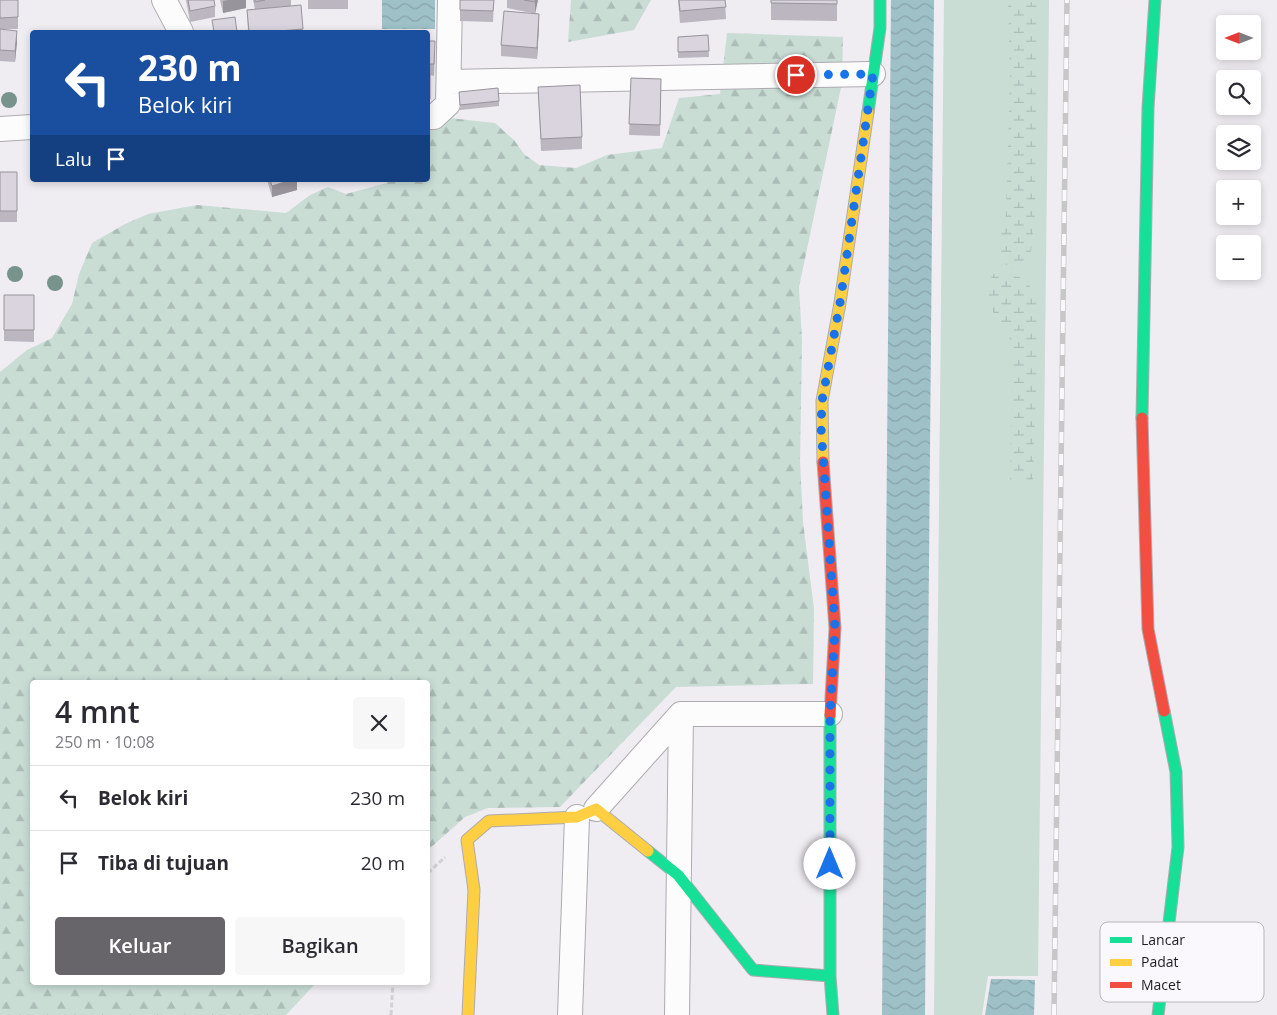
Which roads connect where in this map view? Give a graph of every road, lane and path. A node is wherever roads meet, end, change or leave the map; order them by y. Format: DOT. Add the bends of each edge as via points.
graph roads {
  1 [pos="164,0"];
  2 [pos="450,0"];
  3 [pos="880,0"];
  4 [pos="1155,0"];
  5 [pos="180,30"];
  6 [pos="873,74"];
  7 [pos="450,82"];
  8 [pos="430,117"];
  9 [pos="30,127"];
  10 [pos="0,129"];
  11 [pos="681,714"];
  12 [pos="830,714"];
  13 [pos="586,813"];
  14 [pos="678,875"];
  15 [pos="1169,922"];
  16 [pos="830,976"];
  17 [pos="393,985"];
  18 [pos="1160,1002"];
  19 [pos="391,1015"];
  20 [pos="468,1015"];
  21 [pos="570,1015"];
  22 [pos="677,1015"];
  23 [pos="833,1015"];
  24 [pos="1158,1015"];
  1 -- 5 [label="street"];
  2 -- 7 [label="street"];
  3 -- 6 [label="street" via="880,28"];
  4 -- 15 [label="street" via="1148,108 1142,416 1148,629 1176,772 1178,847"];
  6 -- 7 [label="street"];
  6 -- 12 [label="street" via="840,303 822,401 835,628"];
  7 -- 8 [label="street" via="448,104"];
  9 -- 10 [label="street"];
  11 -- 12 [label="street"];
  11 -- 13 [label="street"];
  11 -- 14 [label="street"];
  12 -- 16 [label="street"];
  13 -- 14 [label="street"];
  13 -- 20 [label="street" via="489,821 467,840 474,890"];
  13 -- 21 [label="street"];
  14 -- 16 [label="street" via="753,970"];
  14 -- 22 [label="street"];
  16 -- 23 [label="street"];
  17 -- 19 [label="path"];
  18 -- 24 [label="street"];
}
